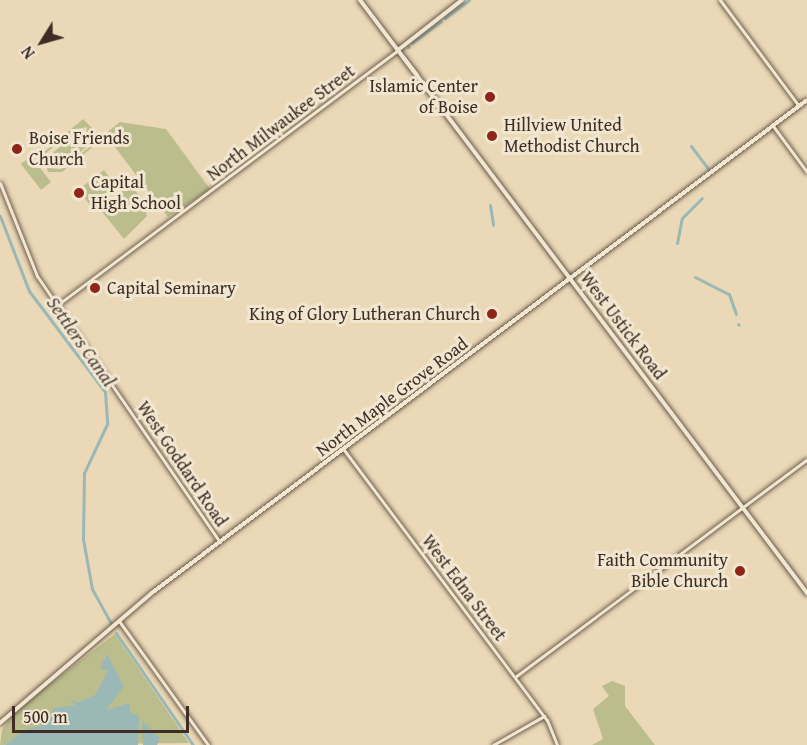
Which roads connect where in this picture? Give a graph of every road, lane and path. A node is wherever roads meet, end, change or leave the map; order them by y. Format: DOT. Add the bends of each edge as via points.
graph roads {
  1 [pos="360,0"];
  2 [pos="462,0"];
  3 [pos="720,0"];
  4 [pos="398,50"];
  5 [pos="807,100"];
  6 [pos="799,106"];
  7 [pos="773,126"];
  8 [pos="807,172"];
  9 [pos="0,183"];
  10 [pos="570,277"];
  11 [pos="56,306"];
  12 [pos="344,450"];
  13 [pos="807,459"];
  14 [pos="744,508"];
  15 [pos="219,542"];
  16 [pos="807,593"];
  17 [pos="119,621"];
  18 [pos="515,677"];
  19 [pos="544,716"];
  20 [pos="0,723"];
  21 [pos="208,745"];
  22 [pos="494,745"];
  23 [pos="557,745"];
  1 -- 4 [label="main road, West Ustick Road"];
  2 -- 4 [label="main road, North Milwaukee Street"];
  3 -- 6 [label="street"];
  4 -- 10 [label="main road, West Ustick Road"];
  4 -- 11 [label="street, North Milwaukee Street"];
  5 -- 6 [label="main road, North Maple Grove Road"];
  6 -- 7 [label="main road, North Maple Grove Road"];
  7 -- 8 [label="street"];
  7 -- 10 [label="main road, North Maple Grove Road"];
  9 -- 11 [label="street, West Goddard Road" via="30,265"];
  10 -- 12 [label="main road, North Maple Grove Road"];
  10 -- 14 [label="main road, West Ustick Road"];
  11 -- 15 [label="street, West Goddard Road"];
  12 -- 15 [label="main road, North Maple Grove Road"];
  12 -- 18 [label="street, West Edna Street"];
  13 -- 14 [label="street"];
  14 -- 16 [label="main road, West Ustick Road"];
  14 -- 18 [label="street"];
  15 -- 17 [label="main road, North Maple Grove Road"];
  17 -- 20 [label="main road, North Maple Grove Road"];
  17 -- 21 [label="street"];
  18 -- 19 [label="street, West Edna Street"];
  19 -- 22 [label="street"];
  19 -- 23 [label="street, West Edna Street"];
}
